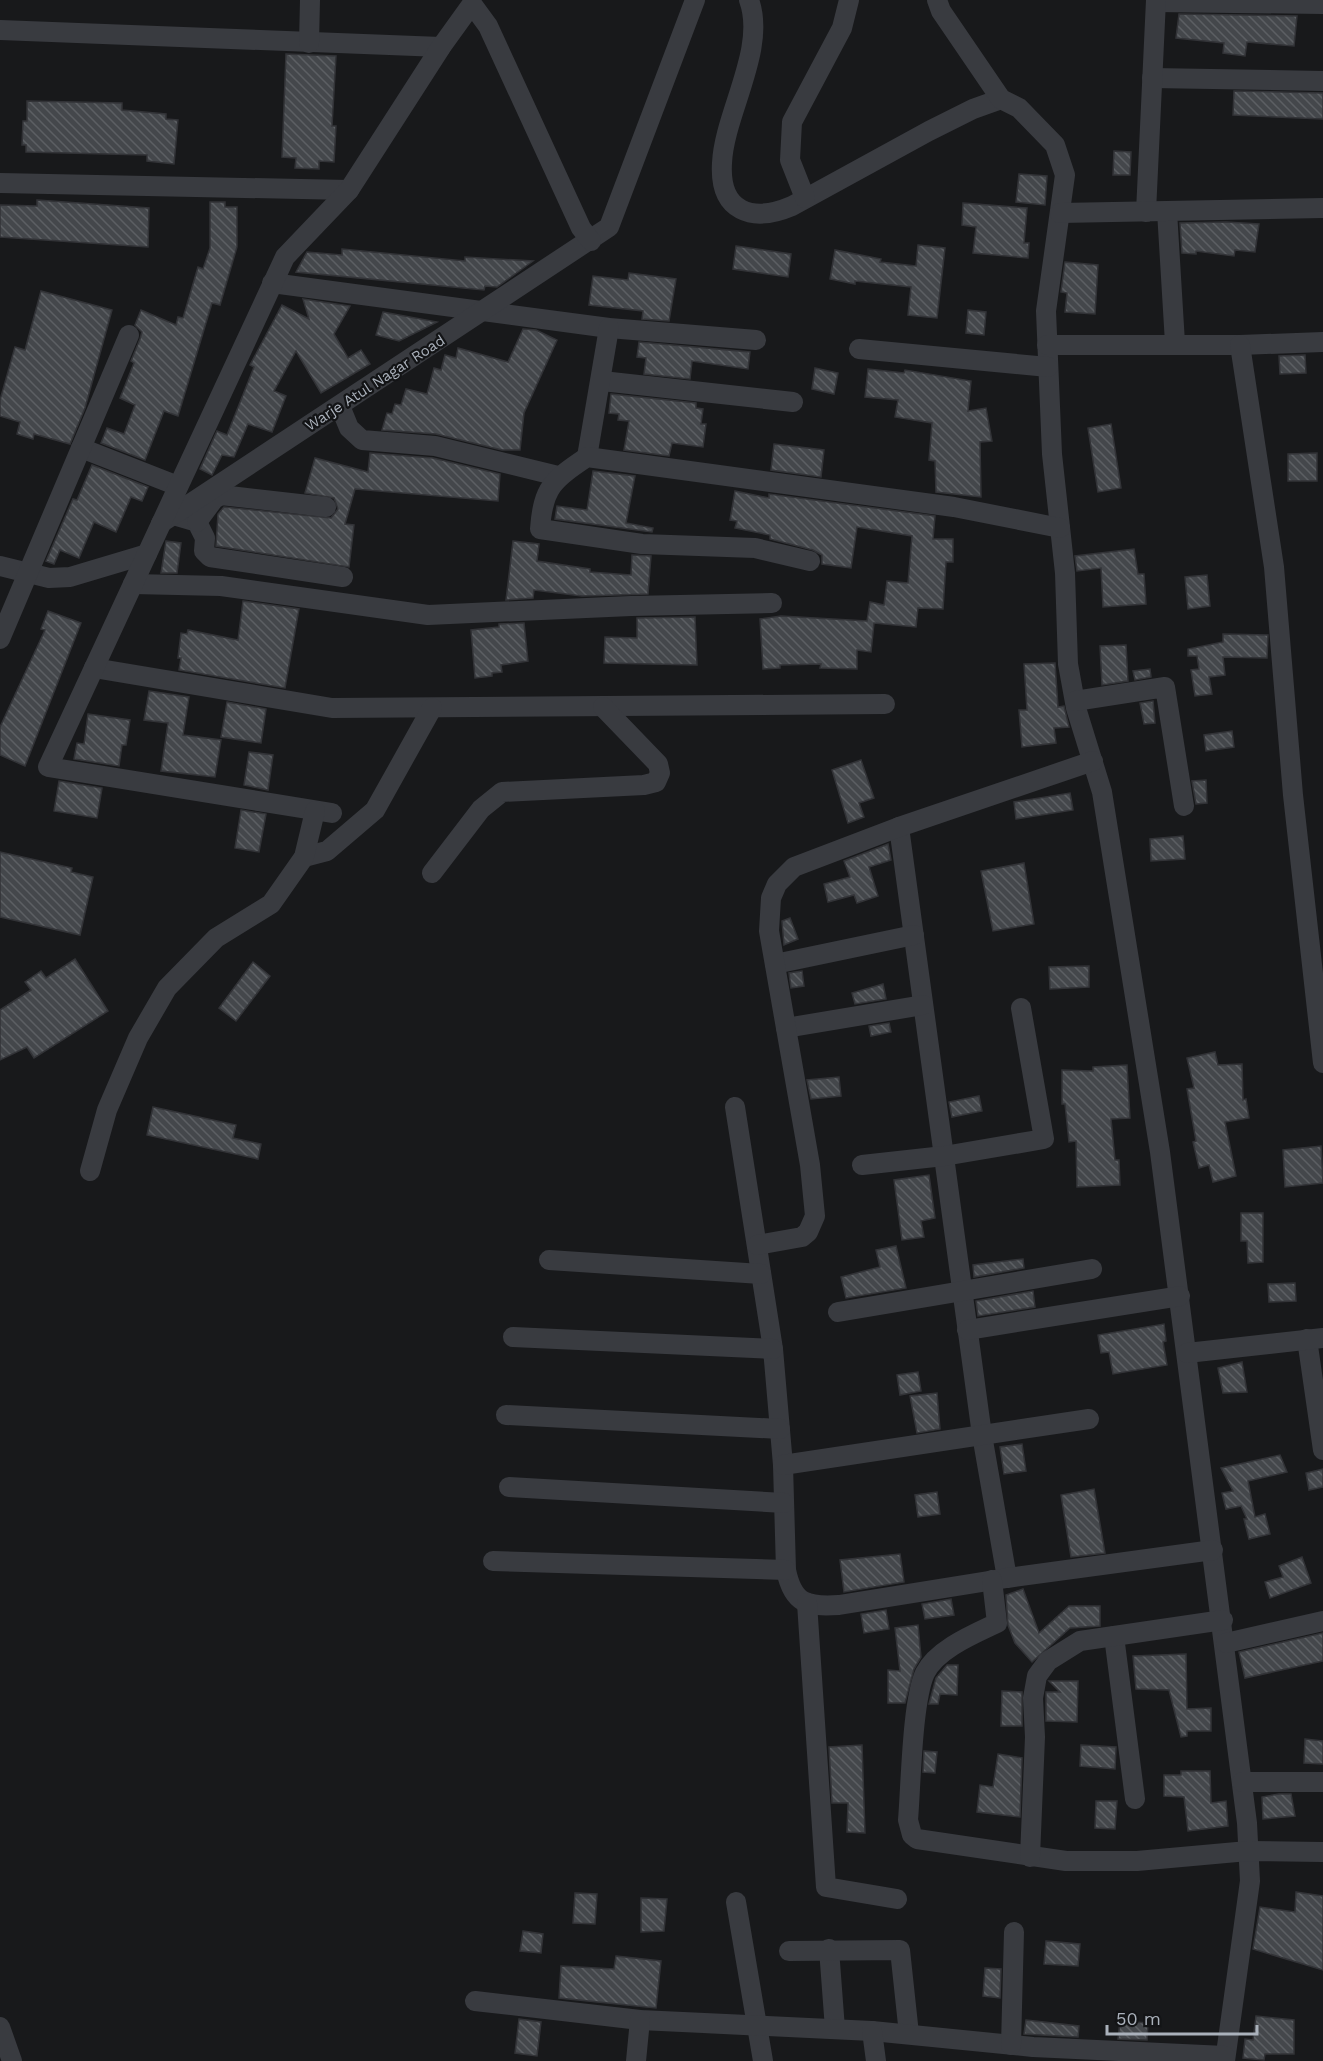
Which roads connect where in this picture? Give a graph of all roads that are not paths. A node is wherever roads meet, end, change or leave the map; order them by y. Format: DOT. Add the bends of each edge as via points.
graph roads {
  1 [pos="309,0"];
  2 [pos="695,0"];
  3 [pos="749,0"];
  4 [pos="849,0"];
  5 [pos="937,0"];
  6 [pos="1156,1"];
  7 [pos="1323,4"];
  8 [pos="0,30"];
  9 [pos="309,43"];
  10 [pos="441,47"];
  11 [pos="1152,78"];
  12 [pos="1323,81"];
  13 [pos="1001,99"];
  14 [pos="0,183"];
  15 [pos="349,190"];
  16 [pos="805,198"];
  17 [pos="1323,208"];
  18 [pos="1167,211"];
  19 [pos="1146,212"];
  20 [pos="1060,213"];
  21 [pos="591,241"];
  22 [pos="272,283"];
  23 [pos="484,311"];
  24 [pos="609,328"];
  25 [pos="129,335"];
  26 [pos="756,340"];
  27 [pos="1323,342"];
  28 [pos="1175,343"];
  29 [pos="1047,345"];
  30 [pos="1239,345"];
  31 [pos="859,349"];
  32 [pos="1048,367"];
  33 [pos="602,381"];
  34 [pos="793,402"];
  35 [pos="340,406"];
  36 [pos="81,448"];
  37 [pos="587,457"];
  38 [pos="558,476"];
  39 [pos="178,486"];
  40 [pos="326,507"];
  41 [pos="167,519"];
  42 [pos="197,522"];
  43 [pos="1060,528"];
  44 [pos="147,554"];
  45 [pos="810,561"];
  46 [pos="0,566"];
  47 [pos="27,573"];
  48 [pos="344,577"];
  49 [pos="133,584"];
  50 [pos="772,603"];
  51 [pos="0,639"];
  52 [pos="94,668"];
  53 [pos="1075,701"];
  54 [pos="885,704"];
  55 [pos="603,707"];
  56 [pos="432,708"];
  57 [pos="1093,761"];
  58 [pos="1184,806"];
  59 [pos="899,826"];
  60 [pos="304,857"];
  61 [pos="432,873"];
  62 [pos="914,935"];
  63 [pos="775,964"];
  64 [pos="923,1005"];
  65 [pos="1022,1008"];
  66 [pos="786,1028"];
  67 [pos="1323,1064"];
  68 [pos="735,1107"];
  69 [pos="944,1155"];
  70 [pos="862,1165"];
  71 [pos="90,1172"];
  72 [pos="756,1245"];
  73 [pos="549,1260"];
  74 [pos="1092,1269"];
  75 [pos="761,1274"];
  76 [pos="962,1291"];
  77 [pos="1180,1296"];
  78 [pos="838,1312"];
  79 [pos="968,1330"];
  80 [pos="513,1337"];
  81 [pos="1315,1339"];
  82 [pos="773,1349"];
  83 [pos="1187,1353"];
  84 [pos="506,1415"];
  85 [pos="1089,1419"];
  86 [pos="780,1429"];
  87 [pos="982,1435"];
  88 [pos="1323,1450"];
  89 [pos="783,1465"];
  90 [pos="509,1487"];
  91 [pos="784,1503"];
  92 [pos="1213,1550"];
  93 [pos="493,1561"];
  94 [pos="786,1570"];
  95 [pos="999,1579"];
  96 [pos="807,1603"];
  97 [pos="1223,1620"];
  98 [pos="1323,1621"];
  99 [pos="1114,1636"];
  100 [pos="1226,1643"];
  101 [pos="1242,1782"];
  102 [pos="1323,1782"];
  103 [pos="1135,1799"];
  104 [pos="1248,1851"];
  105 [pos="1323,1852"];
  106 [pos="1030,1857"];
  107 [pos="897,1899"];
  108 [pos="736,1902"];
  109 [pos="1014,1932"];
  110 [pos="829,1949"];
  111 [pos="789,1951"];
  112 [pos="475,2001"];
  113 [pos="640,2020"];
  114 [pos="757,2026"];
  115 [pos="0,2027"];
  116 [pos="836,2029"];
  117 [pos="872,2031"];
  118 [pos="909,2034"];
  119 [pos="1011,2045"];
  120 [pos="1032,2054"];
  121 [pos="1225,2058"];
  122 [pos="12,2061"];
  123 [pos="636,2061"];
  124 [pos="763,2061"];
  125 [pos="876,2061"];
  1 -- 9 [label="street"];
  2 -- 21 [label="street, Warje Atul Nagar Road" via="609,227"];
  3 -- 16 [label="street" via="750,55 723,152 725,192 751,215 774,214"];
  4 -- 16 [label="street" via="842,27 792,122 790,160"];
  5 -- 13 [label="street"];
  6 -- 7 [label="street"];
  6 -- 11 [label="street"];
  8 -- 9 [label="street"];
  9 -- 10 [label="street"];
  10 -- 15 [label="street"];
  10 -- 21 [label="street" via="472,4 488,26 581,228"];
  11 -- 12 [label="street"];
  11 -- 19 [label="street"];
  13 -- 16 [label="street" via="973,109"];
  13 -- 20 [label="street" via="1019,108 1055,145 1065,175"];
  14 -- 15 [label="street"];
  15 -- 22 [label="street" via="285,257"];
  17 -- 18 [label="street"];
  18 -- 19 [label="street"];
  18 -- 28 [label="street"];
  19 -- 20 [label="street"];
  20 -- 29 [label="street" via="1046,311"];
  21 -- 23 [label="street, Warje Atul Nagar Road"];
  22 -- 23 [label="street"];
  22 -- 39 [label="street"];
  23 -- 24 [label="street"];
  23 -- 35 [label="street, Warje Atul Nagar Road"];
  24 -- 26 [label="street"];
  24 -- 33 [label="street"];
  25 -- 36 [label="street"];
  27 -- 30 [label="street"];
  28 -- 29 [label="street"];
  28 -- 30 [label="street"];
  29 -- 32 [label="street"];
  30 -- 67 [label="street" via="1274,567 1293,795"];
  31 -- 32 [label="street"];
  32 -- 43 [label="street"];
  33 -- 34 [label="street"];
  33 -- 37 [label="street"];
  35 -- 38 [label="street" via="349,428 362,440 435,446"];
  35 -- 41 [label="street, Warje Atul Nagar Road"];
  36 -- 39 [label="street"];
  36 -- 47 [label="street"];
  37 -- 38 [label="street"];
  37 -- 43 [label="street" via="954,507"];
  38 -- 45 [label="street" via="542,501 540,529 642,544 755,548"];
  39 -- 41 [label="street"];
  40 -- 42 [label="street" via="221,495"];
  41 -- 42 [label="street"];
  41 -- 44 [label="street"];
  42 -- 48 [label="street" via="205,538 204,551 210,557"];
  43 -- 53 [label="street" via="1068,664"];
  44 -- 47 [label="street" via="70,577"];
  44 -- 49 [label="street"];
  46 -- 47 [label="street"];
  47 -- 51 [label="street"];
  49 -- 50 [label="street" via="221,586 428,615"];
  49 -- 52 [label="street"];
  52 -- 56 [label="street" via="332,708"];
  52 -- 60 [label="street" via="48,767 323,812"];
  53 -- 57 [label="street"];
  53 -- 58 [label="street" via="1165,687"];
  54 -- 55 [label="street"];
  55 -- 56 [label="street"];
  55 -- 61 [label="street" via="658,764 656,782 502,792 481,809"];
  56 -- 60 [label="street" via="375,810 327,851"];
  57 -- 59 [label="street"];
  57 -- 77 [label="street" via="1102,792"];
  59 -- 62 [label="street"];
  59 -- 63 [label="street" via="785,874 777,884 769,912"];
  60 -- 71 [label="street" via="271,904 216,938 167,988 138,1038 107,1110"];
  62 -- 63 [label="street"];
  62 -- 64 [label="street"];
  63 -- 66 [label="street"];
  64 -- 66 [label="street"];
  64 -- 69 [label="street"];
  65 -- 69 [label="street" via="1044,1139"];
  66 -- 72 [label="street" via="815,1216 802,1237"];
  68 -- 72 [label="street"];
  69 -- 70 [label="street"];
  69 -- 76 [label="street"];
  72 -- 75 [label="street"];
  73 -- 75 [label="street"];
  74 -- 76 [label="street"];
  75 -- 82 [label="street"];
  76 -- 78 [label="street"];
  76 -- 79 [label="street"];
  77 -- 79 [label="street"];
  77 -- 83 [label="street"];
  79 -- 87 [label="street"];
  80 -- 82 [label="street"];
  81 -- 83 [label="street"];
  81 -- 88 [label="street"];
  82 -- 86 [label="street"];
  83 -- 92 [label="street"];
  84 -- 86 [label="street"];
  85 -- 87 [label="street"];
  86 -- 89 [label="street"];
  87 -- 89 [label="street"];
  87 -- 95 [label="street"];
  89 -- 91 [label="street"];
  90 -- 91 [label="street"];
  91 -- 94 [label="street"];
  92 -- 95 [label="street"];
  92 -- 97 [label="street"];
  93 -- 94 [label="street"];
  94 -- 96 [label="street" via="797,1598"];
  95 -- 96 [label="street" via="839,1605"];
  95 -- 106 [label="street" via="997,1623 953,1645 926,1671 919,1693 909,1827 912,1835 923,1842"];
  96 -- 107 [label="street" via="826,1887"];
  97 -- 99 [label="street"];
  97 -- 100 [label="street"];
  98 -- 100 [label="street"];
  99 -- 103 [label="street"];
  99 -- 106 [label="street" via="1080,1641 1048,1661 1037,1676 1033,1698"];
  100 -- 101 [label="street"];
  101 -- 102 [label="street"];
  101 -- 104 [label="street"];
  104 -- 105 [label="street"];
  104 -- 106 [label="street" via="1137,1861"];
  104 -- 121 [label="street" via="1250,1881"];
  108 -- 114 [label="street"];
  109 -- 119 [label="street"];
  110 -- 111 [label="street"];
  110 -- 116 [label="street"];
  110 -- 118 [label="street" via="900,1950"];
  112 -- 113 [label="street"];
  113 -- 114 [label="street"];
  113 -- 123 [label="street"];
  114 -- 116 [label="street"];
  114 -- 124 [label="street"];
  115 -- 122 [label="street"];
  116 -- 117 [label="street"];
  117 -- 118 [label="street"];
  117 -- 125 [label="street"];
  118 -- 119 [label="street"];
  119 -- 120 [label="street"];
  120 -- 121 [label="street"];
}
